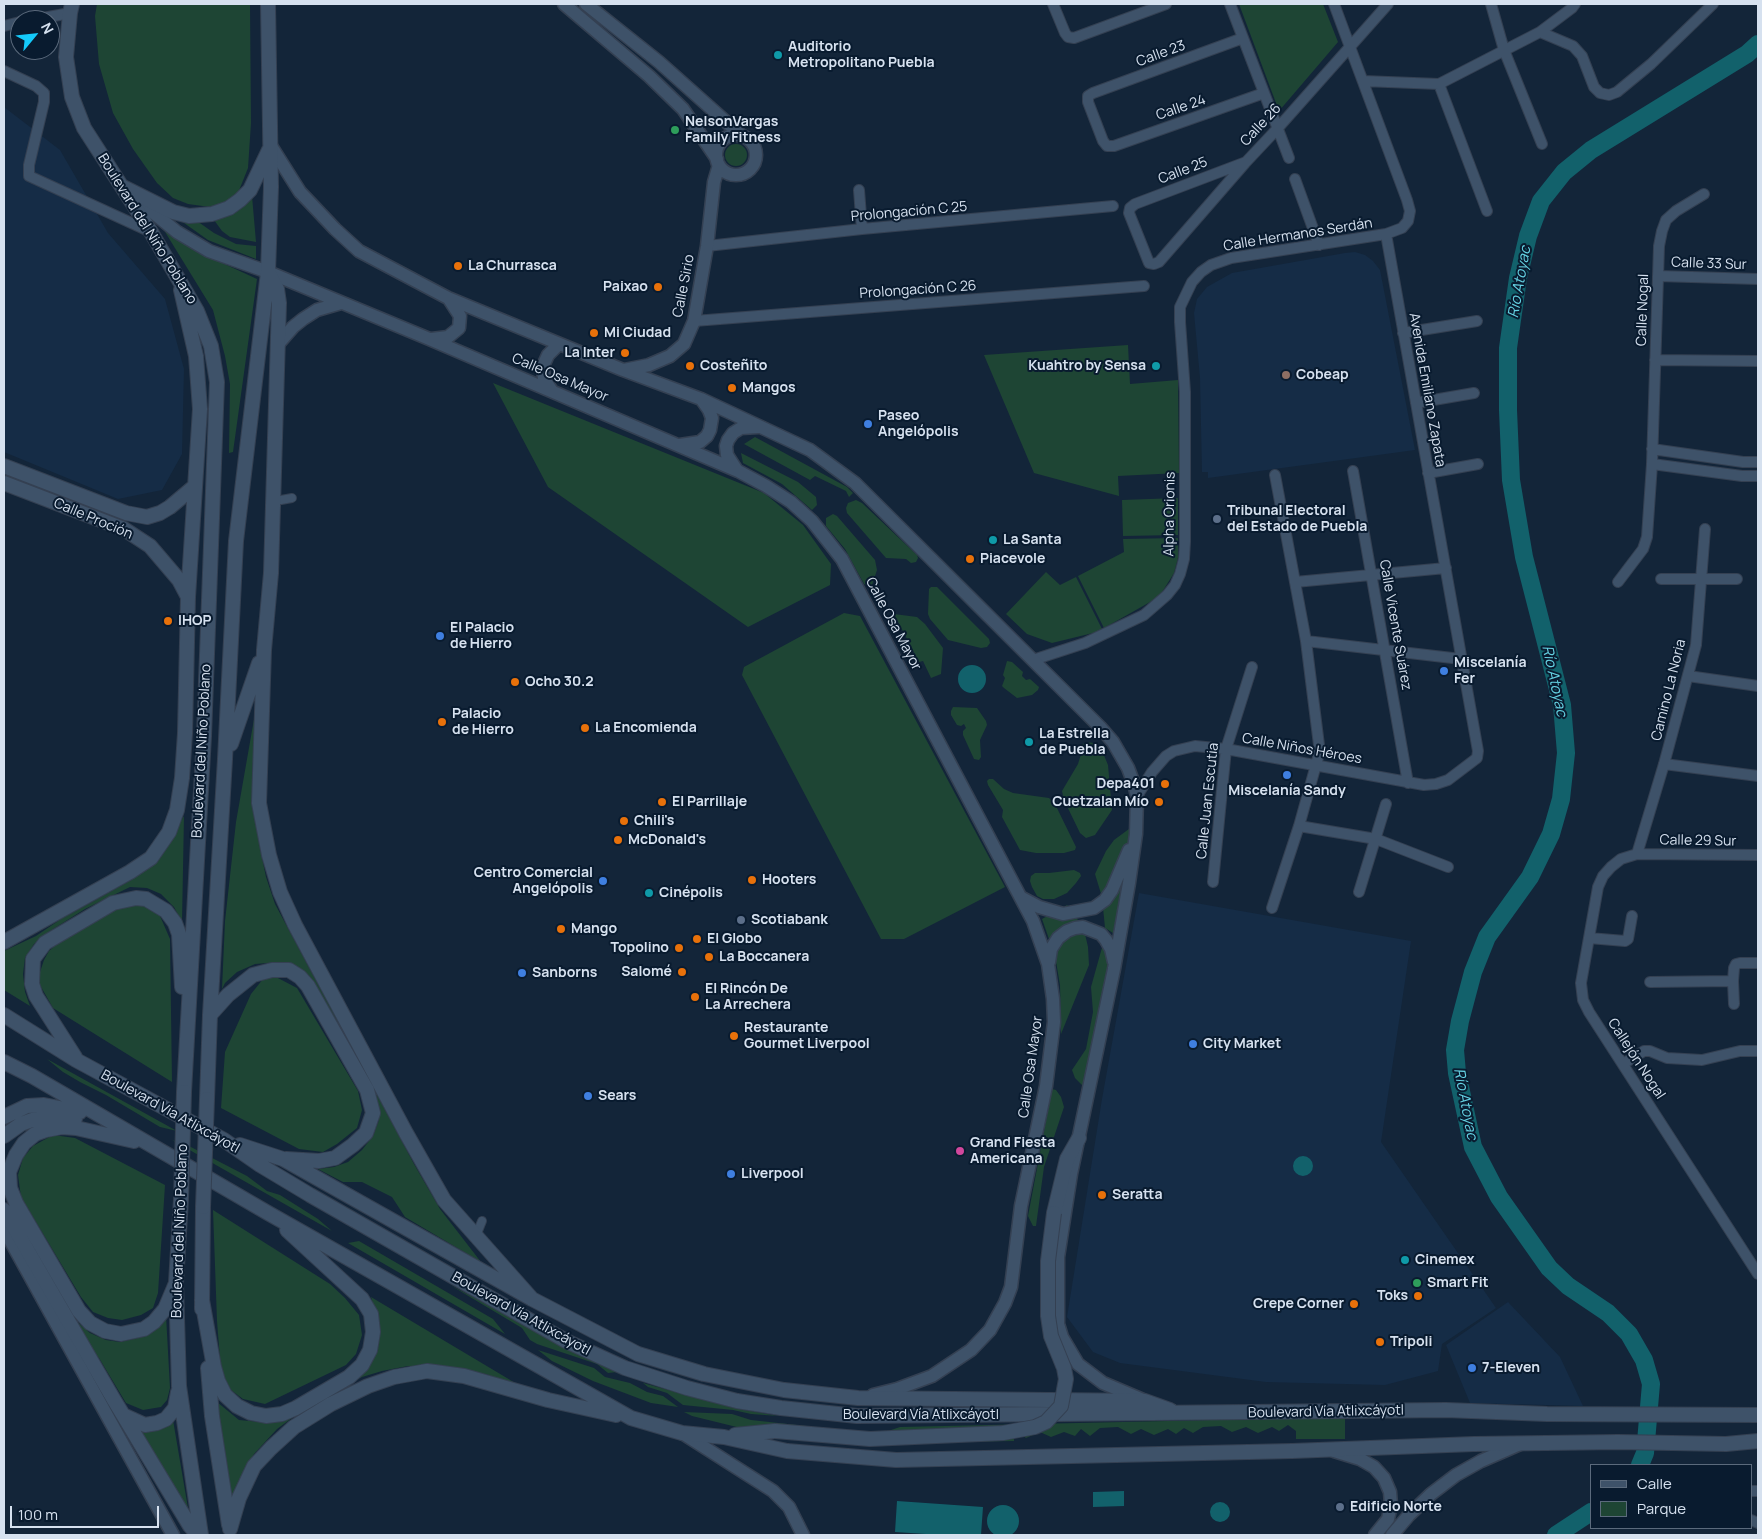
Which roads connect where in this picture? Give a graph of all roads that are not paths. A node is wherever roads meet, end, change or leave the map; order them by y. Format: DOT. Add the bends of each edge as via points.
graph roads {
  1 [pos="268,4"];
  2 [pos="564,4"];
  3 [pos="586,4"];
  4 [pos="1053,4"];
  5 [pos="1166,4"];
  6 [pos="1230,4"];
  7 [pos="1346,4"];
  8 [pos="1388,4"];
  9 [pos="1491,4"];
  10 [pos="1574,4"];
  11 [pos="1713,4"];
  12 [pos="1335,6"];
  13 [pos="71,8"];
  14 [pos="1540,32"];
  15 [pos="1243,38"];
  16 [pos="1350,47"];
  17 [pos="1504,50"];
  18 [pos="659,62"];
  19 [pos="4,71"];
  20 [pos="649,76"];
  21 [pos="1363,81"];
  22 [pos="1439,84"];
  23 [pos="1264,93"];
  24 [pos="1277,129"];
  25 [pos="742,136"];
  26 [pos="1542,144"];
  27 [pos="271,146"];
  28 [pos="1107,146"];
  29 [pos="1289,158"];
  30 [pos="718,162"];
  31 [pos="1246,162"];
  32 [pos="1295,179"];
  33 [pos="122,187"];
  34 [pos="859,190"];
  35 [pos="1704,194"];
  36 [pos="1113,206"];
  37 [pos="1487,212"];
  38 [pos="862,230"];
  39 [pos="151,232"];
  40 [pos="1386,234"];
  41 [pos="1319,245"];
  42 [pos="707,246"];
  43 [pos="1154,264"];
  44 [pos="268,272"];
  45 [pos="178,276"];
  46 [pos="1658,276"];
  47 [pos="1758,279"];
  48 [pos="1192,282"];
  49 [pos="1144,286"];
  50 [pos="448,298"];
  51 [pos="341,303"];
  52 [pos="694,321"];
  53 [pos="1477,321"];
  54 [pos="1403,333"];
  55 [pos="427,338"];
  56 [pos="279,343"];
  57 [pos="559,344"];
  58 [pos="1655,360"];
  59 [pos="1758,361"];
  60 [pos="623,370"];
  61 [pos="552,391"];
  62 [pos="1474,393"];
  63 [pos="701,399"];
  64 [pos="1416,403"];
  65 [pos="763,428"];
  66 [pos="680,445"];
  67 [pos="1652,449"];
  68 [pos="1758,462"];
  69 [pos="1478,464"];
  70 [pos="1652,464"];
  71 [pos="4,466"];
  72 [pos="738,471"];
  73 [pos="1353,471"];
  74 [pos="1428,473"];
  75 [pos="1275,475"];
  76 [pos="1758,476"];
  77 [pos="4,483"];
  78 [pos="195,486"];
  79 [pos="292,498"];
  80 [pos="281,500"];
  81 [pos="1705,529"];
  82 [pos="1446,568"];
  83 [pos="1372,576"];
  84 [pos="1661,579"];
  85 [pos="1701,579"];
  86 [pos="1737,579"];
  87 [pos="1295,582"];
  88 [pos="1618,582"];
  89 [pos="188,596"];
  90 [pos="1306,641"];
  91 [pos="264,650"];
  92 [pos="1386,652"];
  93 [pos="1033,660"];
  94 [pos="1461,660"];
  95 [pos="1252,667"];
  96 [pos="1688,676"];
  97 [pos="1758,686"];
  98 [pos="1226,749"];
  99 [pos="1477,758"];
  100 [pos="226,759"];
  101 [pos="1664,764"];
  102 [pos="1316,765"];
  103 [pos="1758,776"];
  104 [pos="1408,783"];
  105 [pos="1137,796"];
  106 [pos="1386,804"];
  107 [pos="1299,826"];
  108 [pos="1136,834"];
  109 [pos="1376,839"];
  110 [pos="1637,854"];
  111 [pos="1758,855"];
  112 [pos="1448,868"];
  113 [pos="1213,882"];
  114 [pos="1359,892"];
  115 [pos="1022,898"];
  116 [pos="1272,908"];
  117 [pos="1632,916"];
  118 [pos="1591,939"];
  119 [pos="4,942"];
  120 [pos="1758,963"];
  121 [pos="1048,964"];
  122 [pos="1114,969"];
  123 [pos="1733,981"];
  124 [pos="1650,982"];
  125 [pos="1734,1004"];
  126 [pos="210,1015"];
  127 [pos="4,1016"];
  128 [pos="186,1050"];
  129 [pos="1758,1051"];
  130 [pos="76,1060"];
  131 [pos="4,1062"];
  132 [pos="1623,1064"];
  133 [pos="4,1117"];
  134 [pos="103,1119"];
  135 [pos="4,1136"];
  136 [pos="1079,1138"];
  137 [pos="224,1140"];
  138 [pos="149,1144"];
  139 [pos="283,1159"];
  140 [pos="4,1210"];
  141 [pos="268,1213"];
  142 [pos="482,1222"];
  143 [pos="4,1229"];
  144 [pos="478,1231"];
  145 [pos="1758,1274"];
  146 [pos="176,1283"];
  147 [pos="532,1299"];
  148 [pos="202,1300"];
  149 [pos="179,1386"];
  150 [pos="858,1398"];
  151 [pos="1145,1401"];
  152 [pos="1180,1413"];
  153 [pos="1756,1414"];
  154 [pos="123,1415"];
  155 [pos="631,1418"];
  156 [pos="682,1433"];
  157 [pos="724,1437"];
  158 [pos="1758,1441"];
  159 [pos="1520,1444"];
  160 [pos="1332,1450"];
  161 [pos="230,1532"];
  162 [pos="173,1535"];
  163 [pos="200,1535"];
  164 [pos="803,1535"];
  165 [pos="1375,1535"];
  166 [pos="1392,1535"];
  1 -- 27 [label="main road, Boulevard del Niño Poblano"];
  2 -- 20 [label="street"];
  3 -- 18 [label="street"];
  4 -- 5 [label="street" via="1065,33 1074,38"];
  6 -- 15 [label="street"];
  7 -- 12 [label="street"];
  8 -- 16 [label="street, Calle 26"];
  9 -- 17 [label="street"];
  10 -- 14 [label="street"];
  11 -- 14 [label="street" via="1651,64 1609,95 1594,87 1582,56 1573,46"];
  12 -- 16 [label="street"];
  13 -- 33 [label="main road, Boulevard del Niño Poblano" via="66,57 72,97 84,128"];
  14 -- 17 [label="street"];
  15 -- 23 [label="street"];
  15 -- 28 [label="street, Calle 23" via="1088,96"];
  16 -- 21 [label="street"];
  16 -- 24 [label="street, Calle 26"];
  17 -- 22 [label="street"];
  17 -- 26 [label="street"];
  18 -- 20 [label="street"];
  18 -- 25 [label="street"];
  19 -- 39 [label="street" via="44,93 29,176"];
  20 -- 30 [label="street" via="683,109"];
  21 -- 22 [label="street"];
  21 -- 40 [label="street" via="1410,211 1402,228"];
  22 -- 37 [label="street"];
  23 -- 24 [label="street"];
  23 -- 28 [label="street, Calle 24"];
  24 -- 29 [label="street"];
  24 -- 31 [label="street, Calle 26"];
  25 -- 30 [label="street" via="732,136 723,141 717,149"];
  25 -- 30 [label="street" via="755,150 752,168 735,176 728,174"];
  27 -- 33 [label="main road" via="250,190 229,208 212,214 189,216 173,212"];
  27 -- 44 [label="main road, Boulevard del Niño Poblano"];
  27 -- 50 [label="street" via="300,192 359,251"];
  30 -- 42 [label="street, Calle Sirio" via="712,182"];
  31 -- 43 [label="street, Calle 26"];
  31 -- 43 [label="street, Calle 25" via="1130,208 1146,259"];
  32 -- 41 [label="street"];
  33 -- 39 [label="main road, Boulevard del Niño Poblano"];
  33 -- 44 [label="street, Calle Osa Mayor" via="177,232 209,251"];
  34 -- 38 [label="street"];
  35 -- 46 [label="street, Calle Nogal" via="1666,220 1659,246"];
  36 -- 38 [label="street, Prolongación C 25"];
  38 -- 42 [label="street, Prolongación C 25"];
  39 -- 45 [label="main road, Boulevard del Niño Poblano"];
  40 -- 41 [label="street, Calle Hermanos Serdán"];
  40 -- 54 [label="street, Avenida Emiliano Zapata"];
  41 -- 48 [label="street, Calle Hermanos Serdán" via="1230,258 1211,265"];
  42 -- 52 [label="street, Calle Sirio"];
  44 -- 51 [label="street, Calle Osa Mayor"];
  44 -- 56 [label="main road" via="277,289"];
  44 -- 100 [label="main road, Boulevard del Niño Poblano" via="236,541"];
  45 -- 78 [label="main road" via="196,356 200,409"];
  45 -- 128 [label="main road, Boulevard del Niño Poblano" via="198,311 211,346 217,382 204,736"];
  46 -- 47 [label="street, Calle 33 Sur"];
  46 -- 58 [label="street, Calle Nogal"];
  48 -- 93 [label="street, Alpha Orionis" via="1180,307 1185,392 1185,542 1180,574 1167,595 1144,615 1085,644"];
  49 -- 52 [label="street, Prolongación C 26"];
  50 -- 55 [label="street" via="460,316 459,328 448,337"];
  50 -- 57 [label="street"];
  51 -- 55 [label="street, Calle Osa Mayor"];
  51 -- 56 [label="street" via="316,310 293,327"];
  52 -- 60 [label="street, Calle Sirio" via="684,344 670,356 649,365"];
  53 -- 54 [label="street"];
  54 -- 64 [label="street, Avenida Emiliano Zapata"];
  55 -- 61 [label="street, Calle Osa Mayor"];
  56 -- 91 [label="main road" via="271,574"];
  57 -- 60 [label="street"];
  57 -- 61 [label="street" via="548,354 543,366 544,379"];
  58 -- 59 [label="street"];
  58 -- 67 [label="street, Calle Nogal"];
  60 -- 63 [label="street"];
  61 -- 66 [label="street, Calle Osa Mayor"];
  62 -- 64 [label="street"];
  63 -- 65 [label="street"];
  63 -- 66 [label="street" via="711,414 710,430 700,442"];
  64 -- 74 [label="street, Avenida Emiliano Zapata"];
  65 -- 72 [label="street" via="741,428 730,437 727,455"];
  65 -- 93 [label="street" via="810,450 855,483"];
  66 -- 72 [label="street, Calle Osa Mayor"];
  67 -- 68 [label="street"];
  67 -- 70 [label="street, Calle Nogal"];
  69 -- 74 [label="street"];
  70 -- 76 [label="street"];
  70 -- 88 [label="street, Calle Nogal" via="1647,537 1643,549"];
  71 -- 78 [label="main road, Calle Proción" via="126,513 147,517 170,508"];
  72 -- 115 [label="street, Calle Osa Mayor" via="791,502 812,521 842,559"];
  73 -- 83 [label="street, Calle Vicente Suárez"];
  74 -- 82 [label="street, Avenida Emiliano Zapata"];
  75 -- 87 [label="street"];
  77 -- 89 [label="main road, Calle Proción" via="124,529 150,546 179,580"];
  78 -- 89 [label="main road"];
  79 -- 80 [label="street"];
  81 -- 85 [label="street, Camino La Noria"];
  82 -- 83 [label="street"];
  82 -- 94 [label="street, Avenida Emiliano Zapata"];
  83 -- 87 [label="street"];
  83 -- 92 [label="street, Calle Vicente Suárez"];
  84 -- 85 [label="street"];
  85 -- 86 [label="street"];
  85 -- 96 [label="street, Camino La Noria" via="1696,645"];
  87 -- 90 [label="street"];
  89 -- 119 [label="main road" via="182,778 169,832 151,858"];
  90 -- 92 [label="street"];
  90 -- 102 [label="street" via="1319,745"];
  91 -- 100 [label="main road"];
  91 -- 147 [label="main road" via="259,804 280,892 444,1200"];
  92 -- 94 [label="street"];
  92 -- 104 [label="street, Calle Vicente Suárez"];
  93 -- 105 [label="street" via="1113,742 1128,768"];
  94 -- 99 [label="street, Avenida Emiliano Zapata"];
  95 -- 98 [label="street, Calle Juan Escutia"];
  96 -- 97 [label="street"];
  96 -- 101 [label="street, Camino La Noria"];
  98 -- 102 [label="street, Calle Niños Héroes"];
  98 -- 105 [label="street, Calle Niños Héroes" via="1195,746 1174,751 1158,764"];
  98 -- 113 [label="street, Calle Juan Escutia"];
  99 -- 104 [label="street, Calle Niños Héroes" via="1442,782"];
  100 -- 126 [label="main road, Boulevard del Niño Poblano"];
  101 -- 103 [label="street"];
  101 -- 110 [label="street, Camino La Noria"];
  102 -- 104 [label="street, Calle Niños Héroes"];
  102 -- 107 [label="street"];
  105 -- 108 [label="street"];
  106 -- 109 [label="street"];
  107 -- 109 [label="street"];
  107 -- 116 [label="street"];
  108 -- 115 [label="street" via="1112,890 1094,908 1063,914"];
  108 -- 122 [label="street"];
  109 -- 112 [label="street"];
  109 -- 114 [label="street"];
  110 -- 111 [label="street, Calle 29 Sur"];
  110 -- 118 [label="street, Callejón Nogal" via="1622,859 1603,876 1598,887"];
  115 -- 121 [label="street, Calle Osa Mayor"];
  117 -- 118 [label="street" via="1625,941"];
  118 -- 132 [label="street, Callejón Nogal" via="1580,983 1583,1000"];
  120 -- 123 [label="street" via="1736,964"];
  121 -- 122 [label="street" via="1051,949 1058,938 1067,931 1083,927 1106,940"];
  121 -- 150 [label="street, Calle Osa Mayor" via="1053,999 1052,1042 1006,1303 985,1336 971,1350 932,1376"];
  122 -- 136 [label="street"];
  123 -- 124 [label="street"];
  123 -- 125 [label="street"];
  126 -- 139 [label="main road" via="253,975 289,970 308,986 367,1090 373,1113 366,1133 353,1145 335,1158 319,1161"];
  126 -- 148 [label="main road, Boulevard del Niño Poblano, bridge"];
  127 -- 130 [label="main road, Boulevard Vía Atlixcáyotl"];
  128 -- 130 [label="main road" via="179,934 166,911 146,899 136,898 113,903 45,943 33,960 32,984 36,996"];
  128 -- 146 [label="main road, Boulevard del Niño Poblano, bridge"];
  129 -- 132 [label="street" via="1740,1051 1702,1060 1667,1058 1644,1051"];
  130 -- 137 [label="main road, Boulevard Vía Atlixcáyotl"];
  131 -- 134 [label="main road"];
  132 -- 145 [label="street, Callejón Nogal"];
  133 -- 134 [label="main road" via="28,1106 44,1105"];
  134 -- 135 [label="main road" via="42,1118 21,1124"];
  134 -- 138 [label="main road"];
  136 -- 151 [label="street" via="1058,1257 1058,1324 1078,1364 1102,1383"];
  136 -- 157 [label="main road, bridge" via="1067,1159 1054,1213 1048,1261 1051,1336 1066,1379 1061,1406 1046,1422 1003,1433 870,1439 775,1431"];
  137 -- 139 [label="main road"];
  137 -- 152 [label="main road, Boulevard Vía Atlixcáyotl" via="310,1195 566,1341 625,1368 687,1388 736,1401 857,1416"];
  138 -- 141 [label="main road"];
  138 -- 146 [label="main road" via="76,1128 46,1130 24,1143 16,1155 9,1172 10,1188 74,1302 90,1323 105,1331 121,1334 144,1329 165,1309"];
  139 -- 147 [label="main road"];
  140 -- 154 [label="main road"];
  141 -- 148 [label="main road" via="362,1299 371,1314 374,1332 362,1365 296,1408 266,1416 251,1413 225,1395 218,1381"];
  141 -- 155 [label="main road"];
  142 -- 144 [label="street"];
  143 -- 162 [label="street"];
  146 -- 149 [label="main road, Boulevard del Niño Poblano"];
  147 -- 150 [label="main road" via="638,1354 681,1368 784,1390"];
  148 -- 161 [label="main road, Boulevard del Niño Poblano" via="212,1416"];
  149 -- 154 [label="main road" via="174,1408 166,1419 145,1425"];
  149 -- 163 [label="main road, Boulevard del Niño Poblano"];
  150 -- 151 [label="main road"];
  151 -- 152 [label="main road"];
  152 -- 153 [label="main road, Boulevard Vía Atlixcáyotl" via="1446,1410"];
  154 -- 163 [label="main road" via="190,1526"];
  155 -- 156 [label="main road"];
  155 -- 161 [label="main road" via="548,1400 464,1376 427,1371 394,1377 331,1404 294,1426 270,1448 254,1466 239,1498"];
  156 -- 157 [label="main road"];
  156 -- 164 [label="street" via="773,1491 789,1507"];
  157 -- 160 [label="main road" via="787,1451 896,1460"];
  158 -- 159 [label="main road" via="1726,1444"];
  159 -- 160 [label="main road"];
  159 -- 166 [label="street" via="1456,1476 1431,1494"];
  160 -- 165 [label="street" via="1367,1463 1384,1478 1391,1505 1388,1519"];
}
